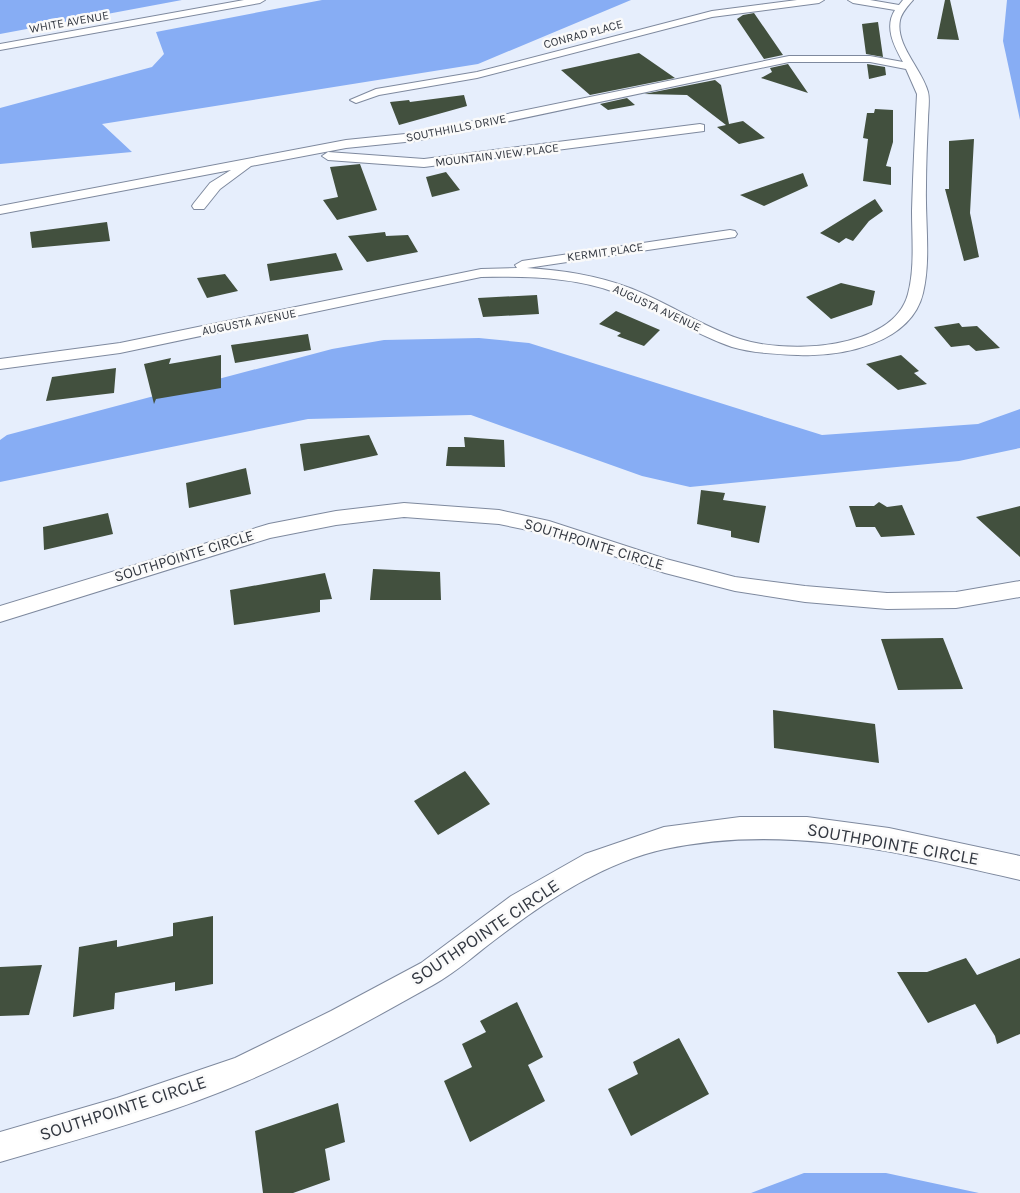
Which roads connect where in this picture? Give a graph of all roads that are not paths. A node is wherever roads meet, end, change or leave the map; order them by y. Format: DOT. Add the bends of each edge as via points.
graph roads {
  1 [pos="260,0"];
  2 [pos="819,0"];
  3 [pos="853,0"];
  4 [pos="904,4"];
  5 [pos="0,46"];
  6 [pos="911,68"];
  7 [pos="356,100"];
  8 [pos="700,128"];
  9 [pos="294,154"];
  10 [pos="250,162"];
  11 [pos="199,206"];
  12 [pos="0,210"];
  13 [pos="730,234"];
  14 [pos="481,273"];
  15 [pos="0,364"];
  16 [pos="1020,589"];
  17 [pos="3,608"];
  18 [pos="1020,868"];
  19 [pos="0,1147"];
  1 -- 5 [label="street, WHITE AVENUE"];
  2 -- 7 [label="street, CONRAD PLACE" via="712,14 477,75 376,92"];
  3 -- 4 [label="street"];
  4 -- 6 [label="street, AUGUSTA AVENUE" via="895,20 895,30"];
  6 -- 9 [label="street, SOUTHHILLS DRIVE" via="870,59 789,59 415,137 346,144"];
  6 -- 14 [label="street, AUGUSTA AVENUE" via="923,94 918,269 914,300 898,322 873,339 831,350 790,351 740,344 622,290 582,278 542,273"];
  8 -- 9 [label="street, MOUNTAIN VIEW PLACE" via="424,163"];
  9 -- 10 [label="street, SOUTHHILLS DRIVE"];
  10 -- 11 [label="street" via="215,186"];
  10 -- 12 [label="street, SOUTHHILLS DRIVE"];
  13 -- 14 [label="street, KERMIT PLACE"];
  14 -- 15 [label="street, AUGUSTA AVENUE" via="120,348"];
  16 -- 17 [label="street, SOUTHPOINTE CIRCLE" via="956,600 887,601 805,594 735,584 665,566 549,528 499,517 404,510 269,530"];
  18 -- 19 [label="street, SOUTHPOINTE CIRCLE" via="889,839 807,828 740,828 664,838 594,862 520,905 430,972 342,1021 240,1070 117,1114"];
}
